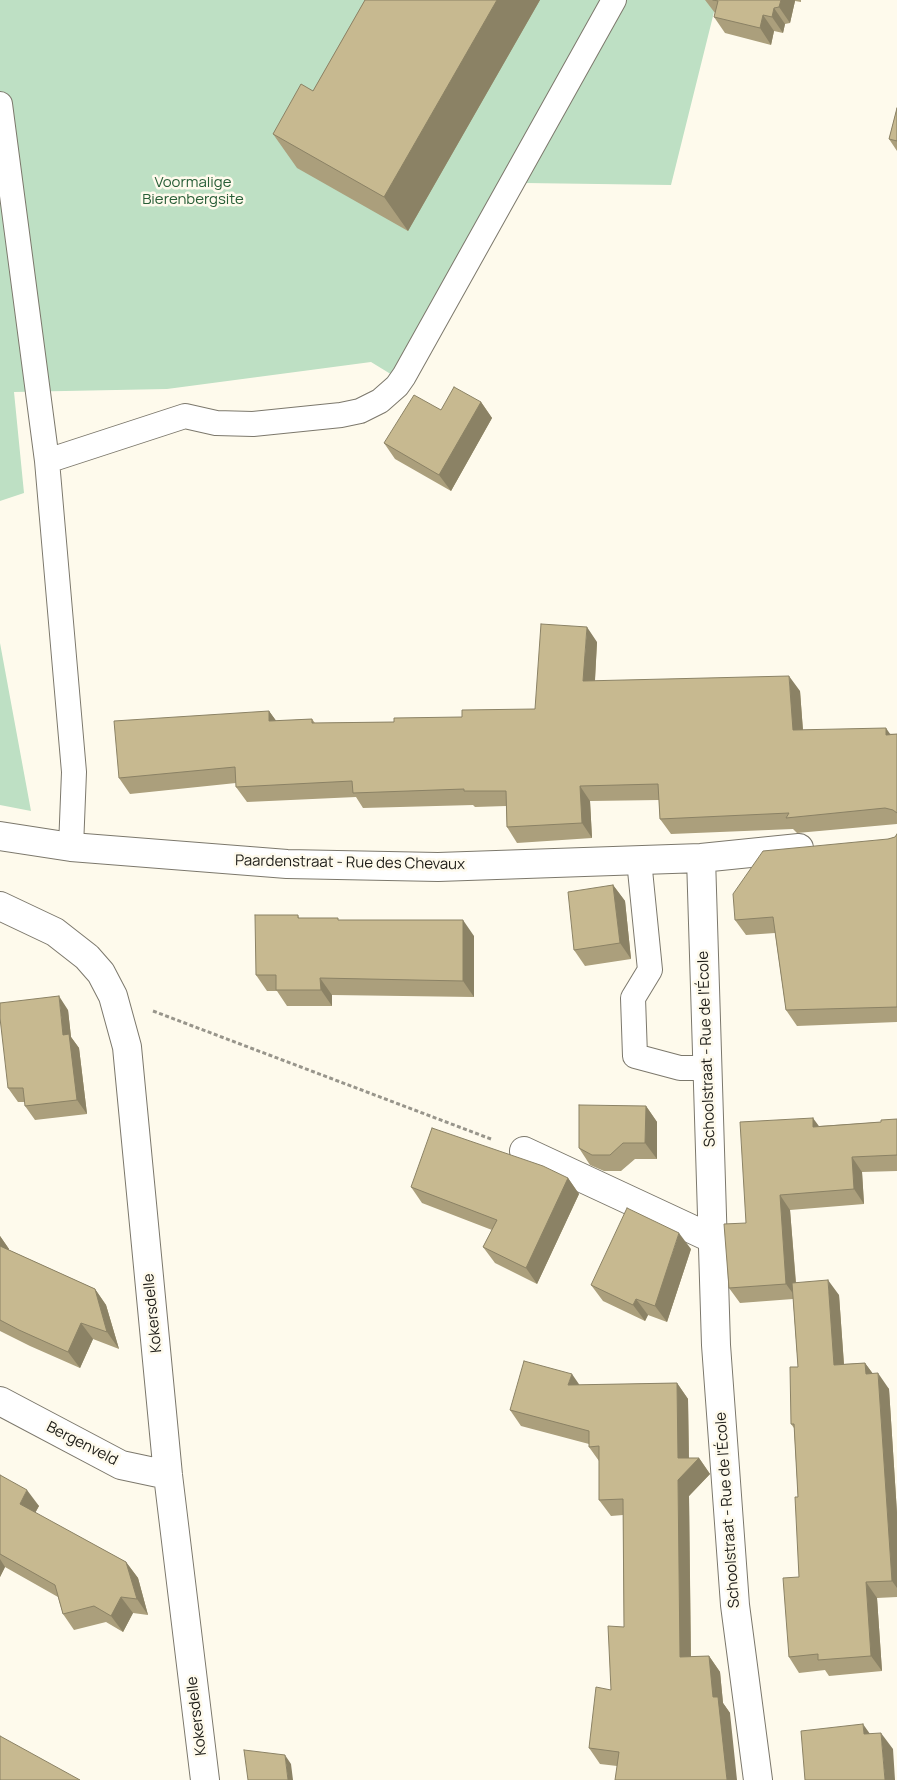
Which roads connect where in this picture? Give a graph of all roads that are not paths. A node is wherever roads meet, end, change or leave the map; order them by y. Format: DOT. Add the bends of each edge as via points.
graph roads {
  1 [pos="614,0"];
  2 [pos="0,104"];
  3 [pos="47,461"];
  4 [pos="0,836"];
  5 [pos="824,846"];
  6 [pos="71,847"];
  7 [pos="701,858"];
  8 [pos="639,860"];
  9 [pos="0,906"];
  10 [pos="708,1068"];
  11 [pos="524,1151"];
  12 [pos="713,1239"];
  13 [pos="0,1401"];
  14 [pos="168,1475"];
  15 [pos="205,1780"];
  16 [pos="758,1780"];
  1 -- 3 [label="lane" via="404,376 380,401 360,411 340,415 253,424 216,423 185,416"];
  2 -- 3 [label="lane"];
  3 -- 6 [label="lane" via="74,772"];
  4 -- 6 [label="street, Paardenstraat - Rue des Chevaux"];
  5 -- 7 [label="street, Paardenstraat - Rue des Chevaux"];
  6 -- 8 [label="street, Paardenstraat - Rue des Chevaux" via="287,864 438,867"];
  7 -- 8 [label="street, Paardenstraat - Rue des Chevaux"];
  7 -- 10 [label="street, Schoolstraat - Rue de l'École"];
  8 -- 10 [label="lane" via="650,970 632,998 635,1056 680,1068"];
  9 -- 14 [label="street, Kokersdelle" via="68,940 101,973 113,996 127,1047"];
  10 -- 12 [label="street, Schoolstraat - Rue de l'École"];
  11 -- 12 [label="street"];
  12 -- 16 [label="street, Schoolstraat - Rue de l'École" via="716,1345 735,1605"];
  13 -- 14 [label="street, Bergenveld" via="121,1464"];
  14 -- 15 [label="street, Kokersdelle"];
}
